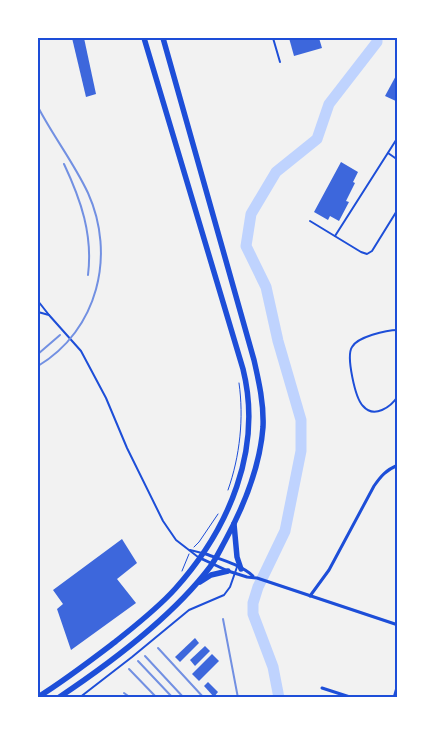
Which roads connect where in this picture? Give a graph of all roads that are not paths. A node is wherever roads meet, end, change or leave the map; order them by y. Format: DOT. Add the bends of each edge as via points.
graph roads {
  1 [pos="144,38"];
  2 [pos="163,38"];
  3 [pos="273,38"];
  4 [pos="280,62"];
  5 [pos="398,137"];
  6 [pos="388,154"];
  7 [pos="398,160"];
  8 [pos="398,209"];
  9 [pos="310,221"];
  10 [pos="335,236"];
  11 [pos="38,301"];
  12 [pos="38,312"];
  13 [pos="49,315"];
  14 [pos="398,330"];
  15 [pos="398,396"];
  16 [pos="398,466"];
  17 [pos="234,524"];
  18 [pos="190,550"];
  19 [pos="201,556"];
  20 [pos="216,558"];
  21 [pos="212,564"];
  22 [pos="239,568"];
  23 [pos="228,571"];
  24 [pos="235,574"];
  25 [pos="255,578"];
  26 [pos="192,588"];
  27 [pos="310,596"];
  28 [pos="398,625"];
  29 [pos="398,684"];
  30 [pos="322,688"];
  31 [pos="38,697"];
  32 [pos="58,698"];
  33 [pos="79,698"];
  34 [pos="353,698"];
  35 [pos="394,698"];
  1 -- 19 [label="highway" via="249,396 249,436 240,478 228,510"];
  2 -- 17 [label="highway" via="262,396 263,426 259,454 252,482"];
  3 -- 4 [label="lane"];
  5 -- 6 [label="lane"];
  6 -- 7 [label="lane"];
  6 -- 10 [label="lane"];
  8 -- 10 [label="lane" via="367,254"];
  9 -- 10 [label="lane"];
  11 -- 13 [label="lane"];
  12 -- 13 [label="lane"];
  13 -- 18 [label="lane" via="81,352 106,398 162,520 176,540"];
  14 -- 15 [label="lane" via="356,341 349,352 362,406 374,411 387,408"];
  16 -- 27 [label="street" via="389,469 374,486 329,570"];
  17 -- 20 [label="highway"];
  17 -- 22 [label="highway"];
  18 -- 19 [label="lane"];
  18 -- 19 [label="lane"];
  19 -- 20 [label="street"];
  19 -- 21 [label="street"];
  19 -- 31 [label="highway" via="171,594 135,626"];
  20 -- 21 [label="highway"];
  20 -- 22 [label="street"];
  21 -- 23 [label="street"];
  21 -- 26 [label="highway"];
  22 -- 24 [label="lane"];
  22 -- 25 [label="street"];
  23 -- 24 [label="street"];
  23 -- 26 [label="highway" via="212,575"];
  24 -- 25 [label="street"];
  24 -- 33 [label="lane" via="224,595 189,610"];
  25 -- 27 [label="street"];
  26 -- 32 [label="highway" via="134,642"];
  27 -- 28 [label="street"];
  29 -- 35 [label="street"];
  30 -- 34 [label="street"];
}
